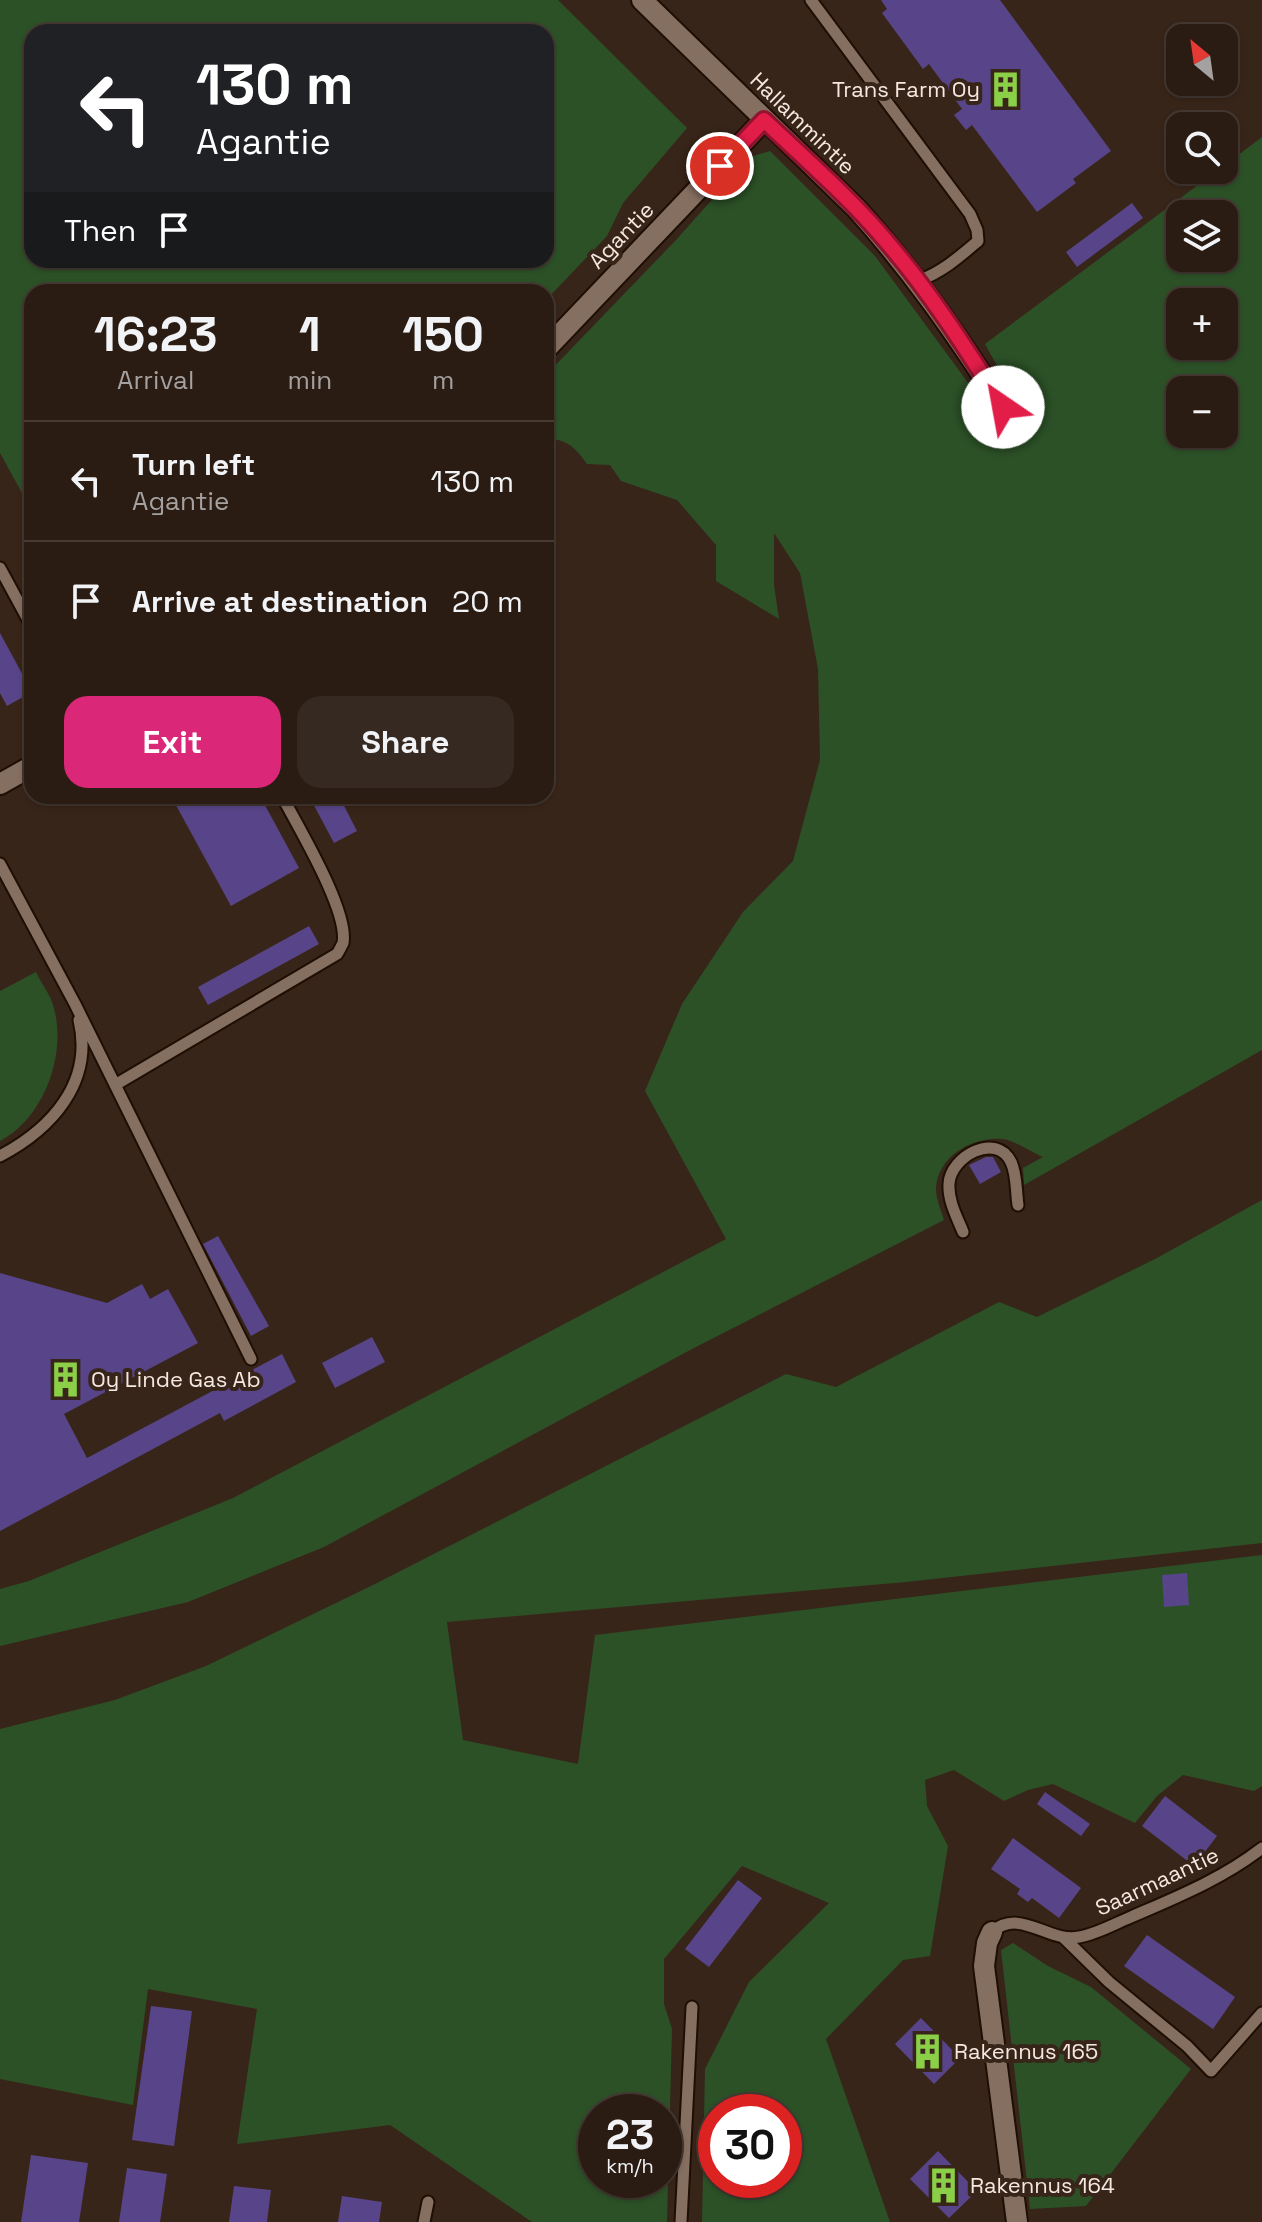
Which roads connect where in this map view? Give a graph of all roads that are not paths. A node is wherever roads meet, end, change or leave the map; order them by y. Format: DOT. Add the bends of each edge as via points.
graph roads {
  1 [pos="642,0"];
  2 [pos="811,0"];
  3 [pos="764,120"];
  4 [pos="918,281"];
  5 [pos="554,341"];
  6 [pos="1003,407"];
  7 [pos="0,568"];
  8 [pos="24,612"];
  9 [pos="24,770"];
  10 [pos="0,784"];
  11 [pos="286,804"];
  12 [pos="0,864"];
  13 [pos="75,1004"];
  14 [pos="115,1085"];
  15 [pos="0,1156"];
  16 [pos="1018,1205"];
  17 [pos="963,1232"];
  18 [pos="251,1359"];
  19 [pos="1262,1848"];
  20 [pos="992,1932"];
  21 [pos="1064,1938"];
  22 [pos="692,2007"];
  23 [pos="1262,2013"];
  24 [pos="428,2202"];
  25 [pos="424,2222"];
  26 [pos="681,2222"];
  27 [pos="1017,2222"];
  1 -- 3 [label="street, Hallammintie"];
  2 -- 4 [label="lane" via="977,230 978,241 954,262"];
  3 -- 4 [label="street, Hallammintie" via="856,208"];
  3 -- 5 [label="street, Agantie"];
  4 -- 6 [label="street, Hallammintie"];
  7 -- 8 [label="lane"];
  9 -- 10 [label="street"];
  11 -- 14 [label="lane" via="333,897 342,924 343,944 337,954"];
  12 -- 13 [label="lane"];
  13 -- 14 [label="lane"];
  13 -- 15 [label="lane" via="81,1063 67,1099 36,1134"];
  14 -- 18 [label="lane"];
  16 -- 17 [label="lane" via="1007,1156 995,1147 973,1152 948,1182"];
  19 -- 21 [label="lane, Saarmaantie" via="1202,1887 1086,1936"];
  20 -- 21 [label="lane" via="999,1925 1022,1922"];
  20 -- 27 [label="street" via="984,1966"];
  21 -- 23 [label="lane" via="1211,2071"];
  22 -- 26 [label="lane"];
  24 -- 25 [label="lane"];
}
